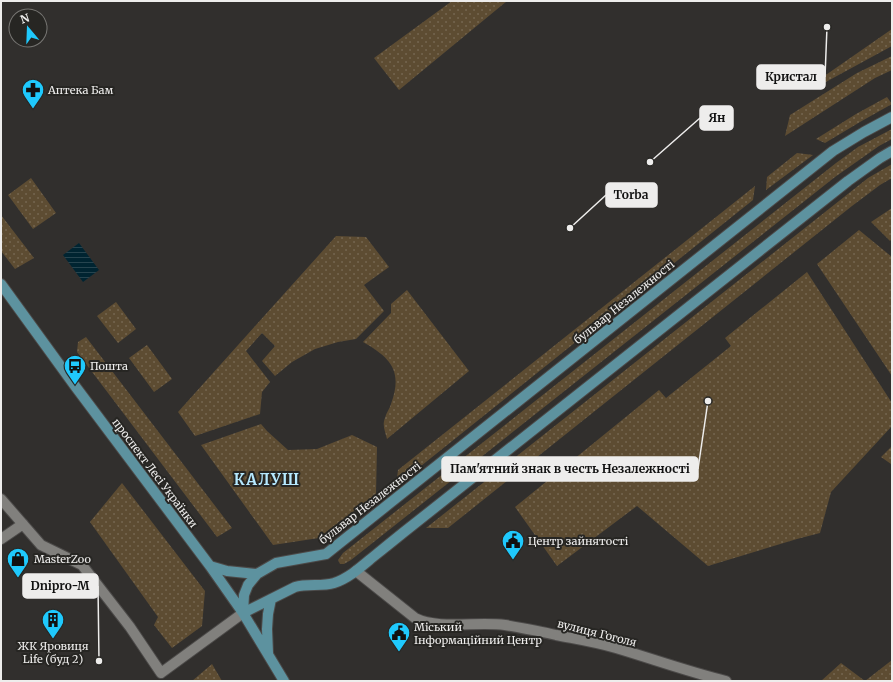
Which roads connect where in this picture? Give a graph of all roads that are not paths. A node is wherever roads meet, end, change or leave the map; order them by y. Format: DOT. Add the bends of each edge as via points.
graph roads {
  1 [pos="892,117"];
  2 [pos="892,151"];
  3 [pos="1,284"];
  4 [pos="1,499"];
  5 [pos="23,524"];
  6 [pos="1,539"];
  7 [pos="210,566"];
  8 [pos="356,572"];
  9 [pos="257,574"];
  10 [pos="271,599"];
  11 [pos="242,613"];
  12 [pos="268,655"];
  13 [pos="284,681"];
  14 [pos="726,681"];
  1 -- 9 [label="main road, бульвар Незалежності" via="833,151 326,554 276,564"];
  2 -- 8 [label="main road" via="835,191"];
  3 -- 7 [label="main road, проспект Лесі Українки"];
  4 -- 5 [label="street"];
  5 -- 6 [label="street"];
  5 -- 11 [label="street" via="41,545 82,565 130,627 161,673"];
  7 -- 9 [label="main road" via="227,571"];
  7 -- 11 [label="main road, проспект Лесі Українки"];
  8 -- 10 [label="main road" via="334,583 301,585"];
  8 -- 14 [label="street, вулиця Гоголя" via="422,622 504,625 553,634 589,641"];
  9 -- 11 [label="main road, бульвар Незалежності" via="244,595"];
  10 -- 11 [label="main road"];
  10 -- 12 [label="main road" via="267,629"];
  11 -- 12 [label="main road, проспект Лесі Українки"];
  12 -- 13 [label="main road, проспект Лесі Українки"];
}
